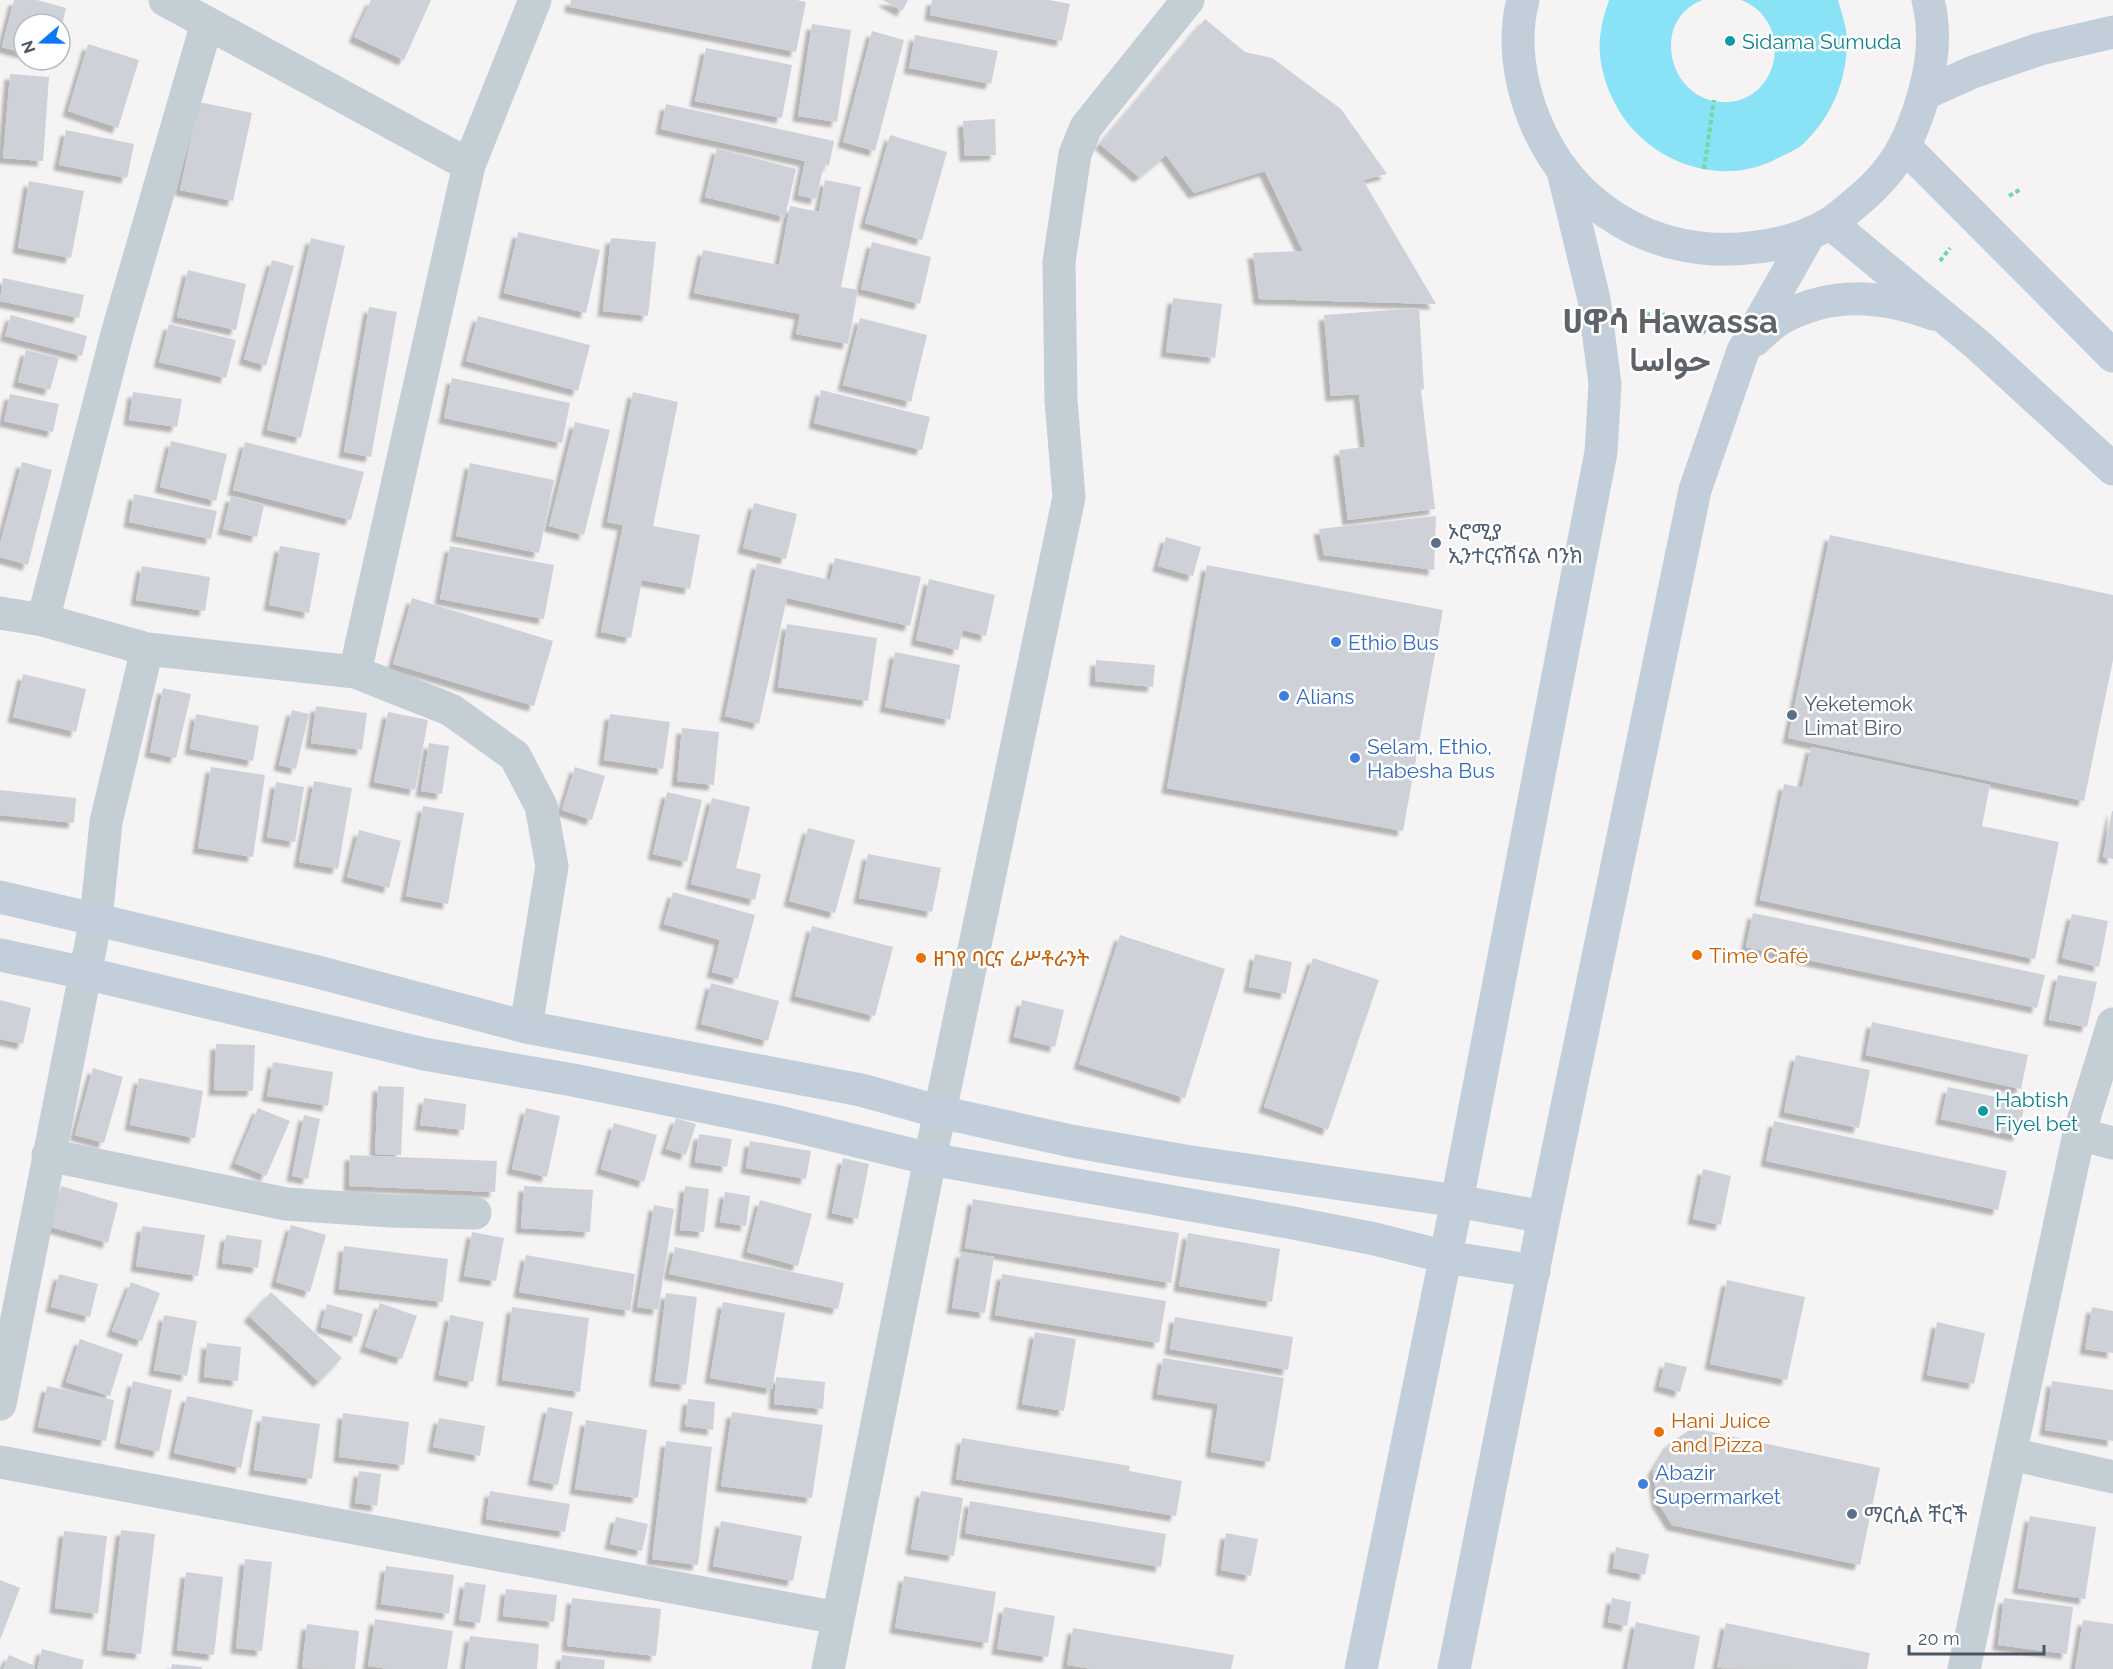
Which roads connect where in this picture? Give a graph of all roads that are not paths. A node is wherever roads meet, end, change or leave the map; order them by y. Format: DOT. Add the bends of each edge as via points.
graph roads {
  1 [pos="165,0"];
  2 [pos="535,0"];
  3 [pos="1188,0"];
  4 [pos="1928,0"];
  5 [pos="1518,4"];
  6 [pos="207,23"];
  7 [pos="2113,32"];
  8 [pos="1926,93"];
  9 [pos="1905,147"];
  10 [pos="469,165"];
  11 [pos="1563,171"];
  12 [pos="1820,228"];
  13 [pos="1947,319"];
  14 [pos="1743,351"];
  15 [pos="2113,357"];
  16 [pos="2113,469"];
  17 [pos="0,612"];
  18 [pos="43,620"];
  19 [pos="147,649"];
  20 [pos="355,672"];
  21 [pos="0,897"];
  22 [pos="96,919"];
  23 [pos="0,955"];
  24 [pos="85,973"];
  25 [pos="2113,1024"];
  26 [pos="526,1028"];
  27 [pos="940,1112"];
  28 [pos="2079,1134"];
  29 [pos="2113,1143"];
  30 [pos="48,1155"];
  31 [pos="930,1159"];
  32 [pos="1458,1201"];
  33 [pos="475,1213"];
  34 [pos="1544,1217"];
  35 [pos="1446,1257"];
  36 [pos="1534,1271"];
  37 [pos="0,1404"];
  38 [pos="2010,1454"];
  39 [pos="0,1462"];
  40 [pos="2113,1477"];
  41 [pos="838,1618"];
  42 [pos="828,1669"];
  43 [pos="1361,1669"];
  44 [pos="1454,1669"];
  45 [pos="1964,1669"];
  1 -- 6 [label="street"];
  2 -- 10 [label="street"];
  3 -- 27 [label="street" via="1086,127 1075,154 1059,262 1061,401 1068,497"];
  4 -- 8 [label="main road" via="1932,53"];
  5 -- 11 [label="main road" via="1518,53 1525,96 1540,135"];
  6 -- 10 [label="street"];
  6 -- 18 [label="street" via="117,334"];
  7 -- 8 [label="main road" via="2040,48"];
  8 -- 9 [label="main road"];
  9 -- 12 [label="main road" via="1873,190"];
  9 -- 15 [label="main road"];
  10 -- 20 [label="street"];
  11 -- 12 [label="main road" via="1590,200 1622,222 1658,239 1695,249 1735,250 1773,245"];
  11 -- 32 [label="main road" via="1594,299 1605,384 1601,452"];
  12 -- 13 [label="main road" via="1916,293"];
  12 -- 14 [label="main road"];
  13 -- 14 [label="main road" via="1880,299 1835,299 1778,320"];
  13 -- 16 [label="main road"];
  14 -- 34 [label="main road" via="1695,490"];
  17 -- 18 [label="street"];
  18 -- 19 [label="street"];
  19 -- 20 [label="street"];
  19 -- 22 [label="street" via="106,822"];
  20 -- 26 [label="street" via="451,710 506,749 515,756 541,806 552,866"];
  21 -- 22 [label="main road"];
  22 -- 24 [label="street"];
  22 -- 26 [label="main road" via="314,971"];
  23 -- 24 [label="main road"];
  24 -- 30 [label="street"];
  24 -- 31 [label="main road" via="424,1054 768,1120"];
  25 -- 28 [label="street"];
  26 -- 27 [label="main road" via="861,1090"];
  27 -- 31 [label="street"];
  27 -- 32 [label="main road" via="1185,1161"];
  28 -- 29 [label="street"];
  28 -- 38 [label="street"];
  30 -- 33 [label="street" via="286,1204"];
  30 -- 37 [label="street"];
  31 -- 35 [label="main road" via="1375,1239"];
  31 -- 41 [label="street"];
  32 -- 34 [label="main road"];
  32 -- 35 [label="main road"];
  34 -- 36 [label="main road"];
  35 -- 36 [label="main road"];
  35 -- 43 [label="main road"];
  36 -- 44 [label="main road"];
  38 -- 40 [label="street"];
  38 -- 45 [label="street"];
  39 -- 41 [label="street"];
  41 -- 42 [label="street"];
}
